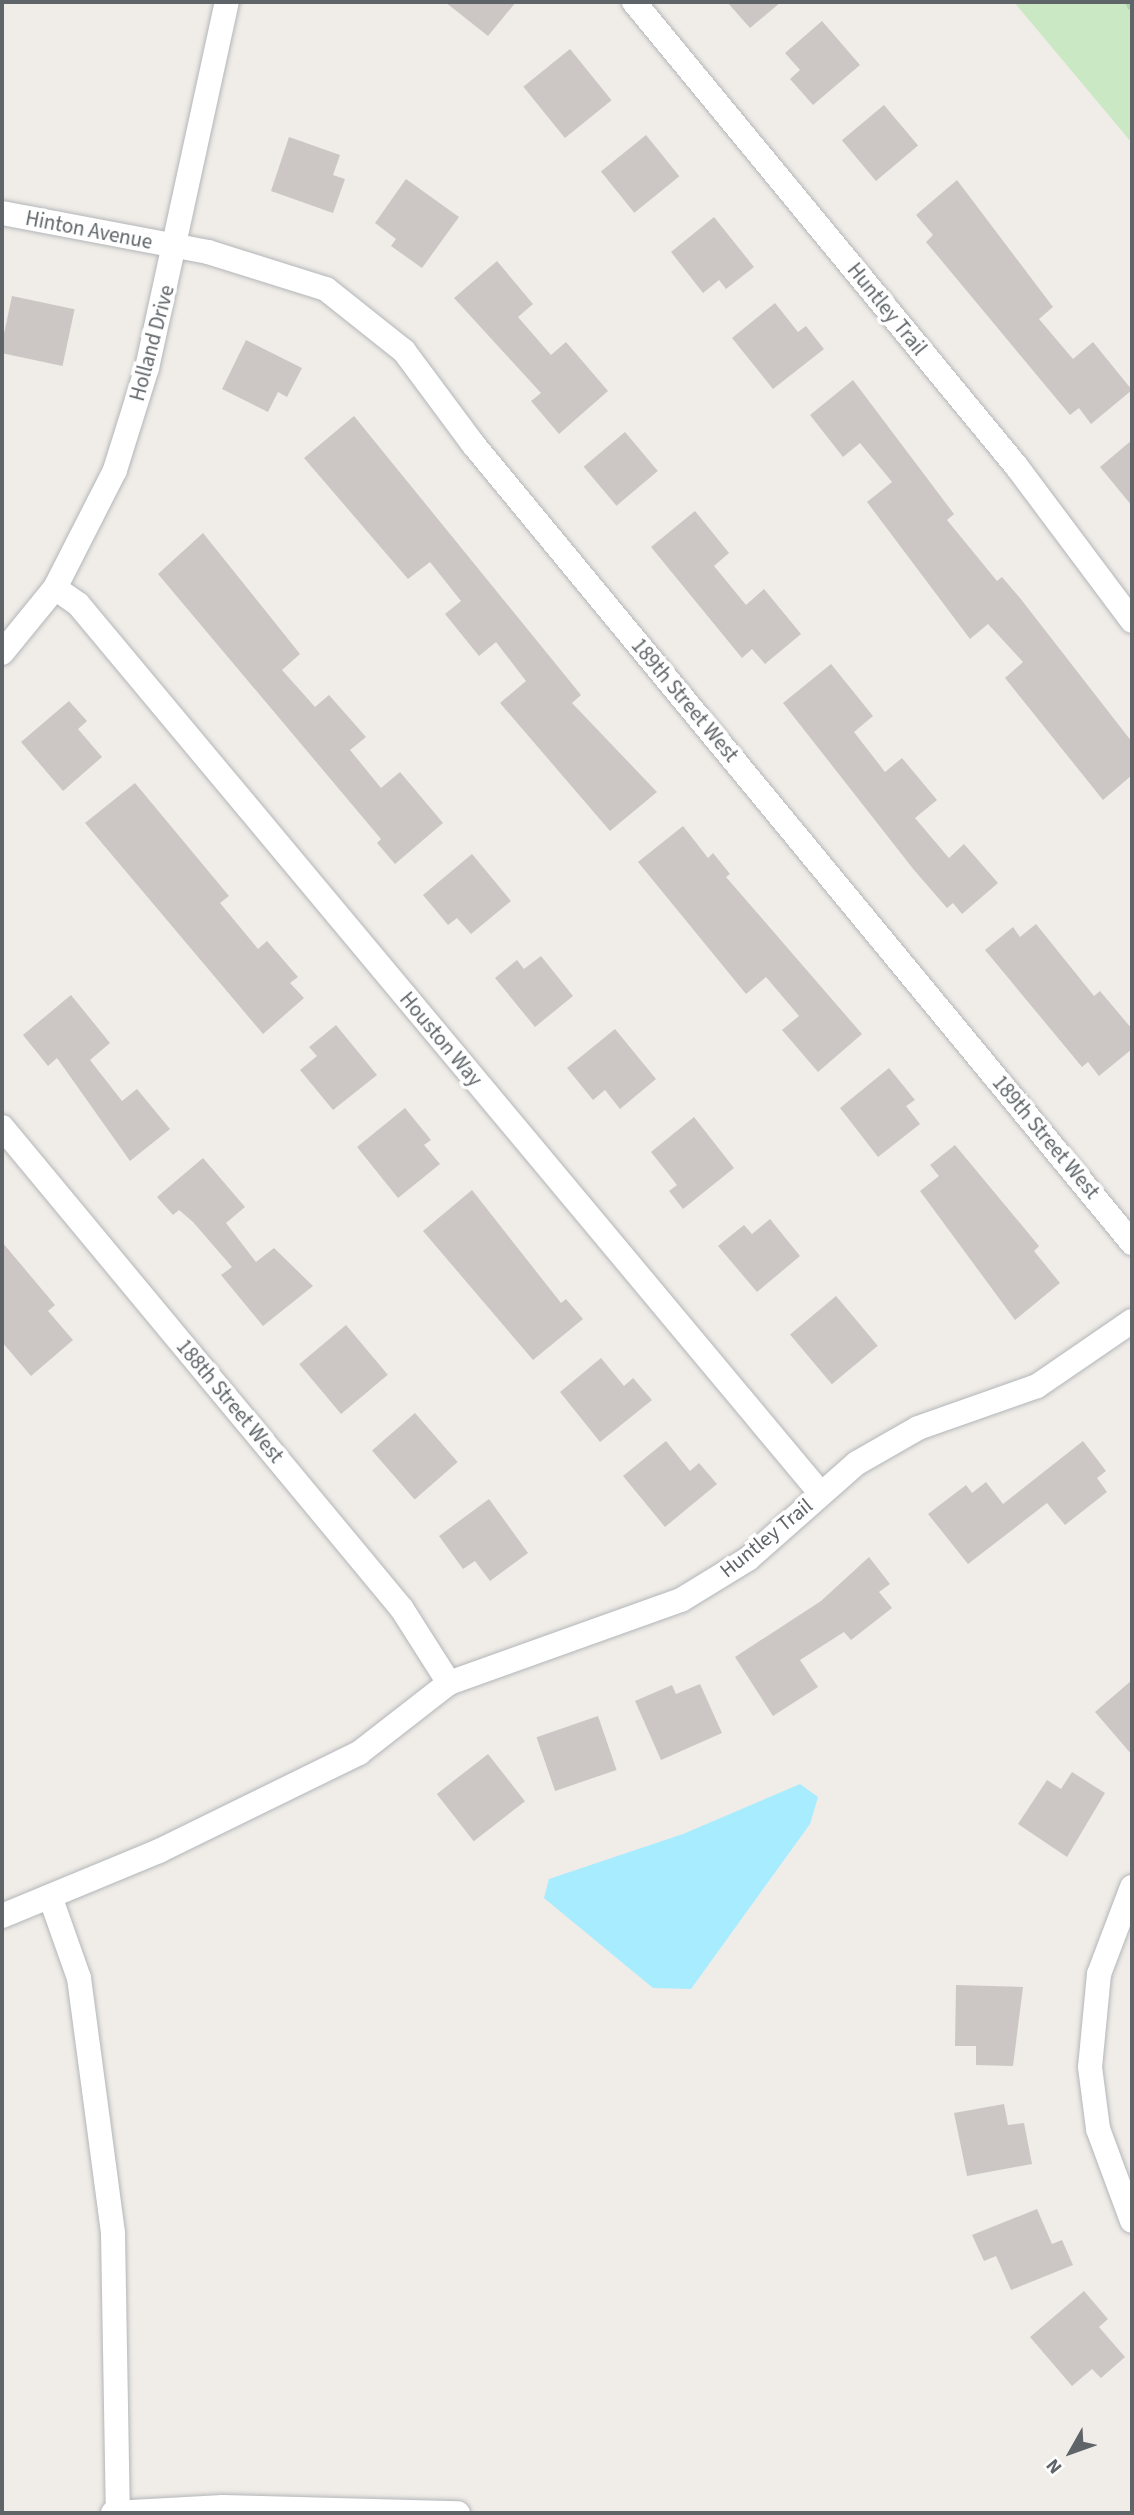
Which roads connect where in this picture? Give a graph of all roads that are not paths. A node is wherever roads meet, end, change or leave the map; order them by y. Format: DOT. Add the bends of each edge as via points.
graph roads {
  1 [pos="227,2"];
  2 [pos="634,2"];
  3 [pos="2,213"];
  4 [pos="176,246"];
  5 [pos="55,588"];
  6 [pos="1132,621"];
  7 [pos="2,653"];
  8 [pos="2,1127"];
  9 [pos="1132,1242"];
  10 [pos="1132,1321"];
  11 [pos="821,1494"];
  12 [pos="449,1682"];
  13 [pos="1132,1886"];
  14 [pos="51,1899"];
  15 [pos="2,1916"];
  16 [pos="1132,2221"];
  17 [pos="113,2513"];
  18 [pos="118,2513"];
  19 [pos="458,2513"];
  1 -- 4 [label="street, Holland Drive"];
  2 -- 6 [label="street, Huntley Trail" via="1017,467"];
  3 -- 4 [label="street, Hinton Avenue"];
  4 -- 5 [label="street, Holland Drive" via="115,470"];
  4 -- 9 [label="street, 189th Street West" via="326,289 404,351 482,455"];
  5 -- 7 [label="street, Holland Drive"];
  5 -- 11 [label="street, Houston Way" via="78,604"];
  8 -- 12 [label="street, 188th Street West" via="401,1609"];
  10 -- 11 [label="street, Huntley Trail" via="1037,1385 918,1428 857,1463"];
  11 -- 12 [label="street, Huntley Trail" via="748,1559 681,1600"];
  12 -- 14 [label="street, Huntley Trail" via="359,1753"];
  13 -- 16 [label="street" via="1099,1974 1090,2067 1098,2129"];
  14 -- 15 [label="street, Huntley Trail"];
  14 -- 18 [label="street" via="79,1978 113,2234"];
  17 -- 18 [label="street"];
  18 -- 19 [label="street" via="237,2507"];
}
